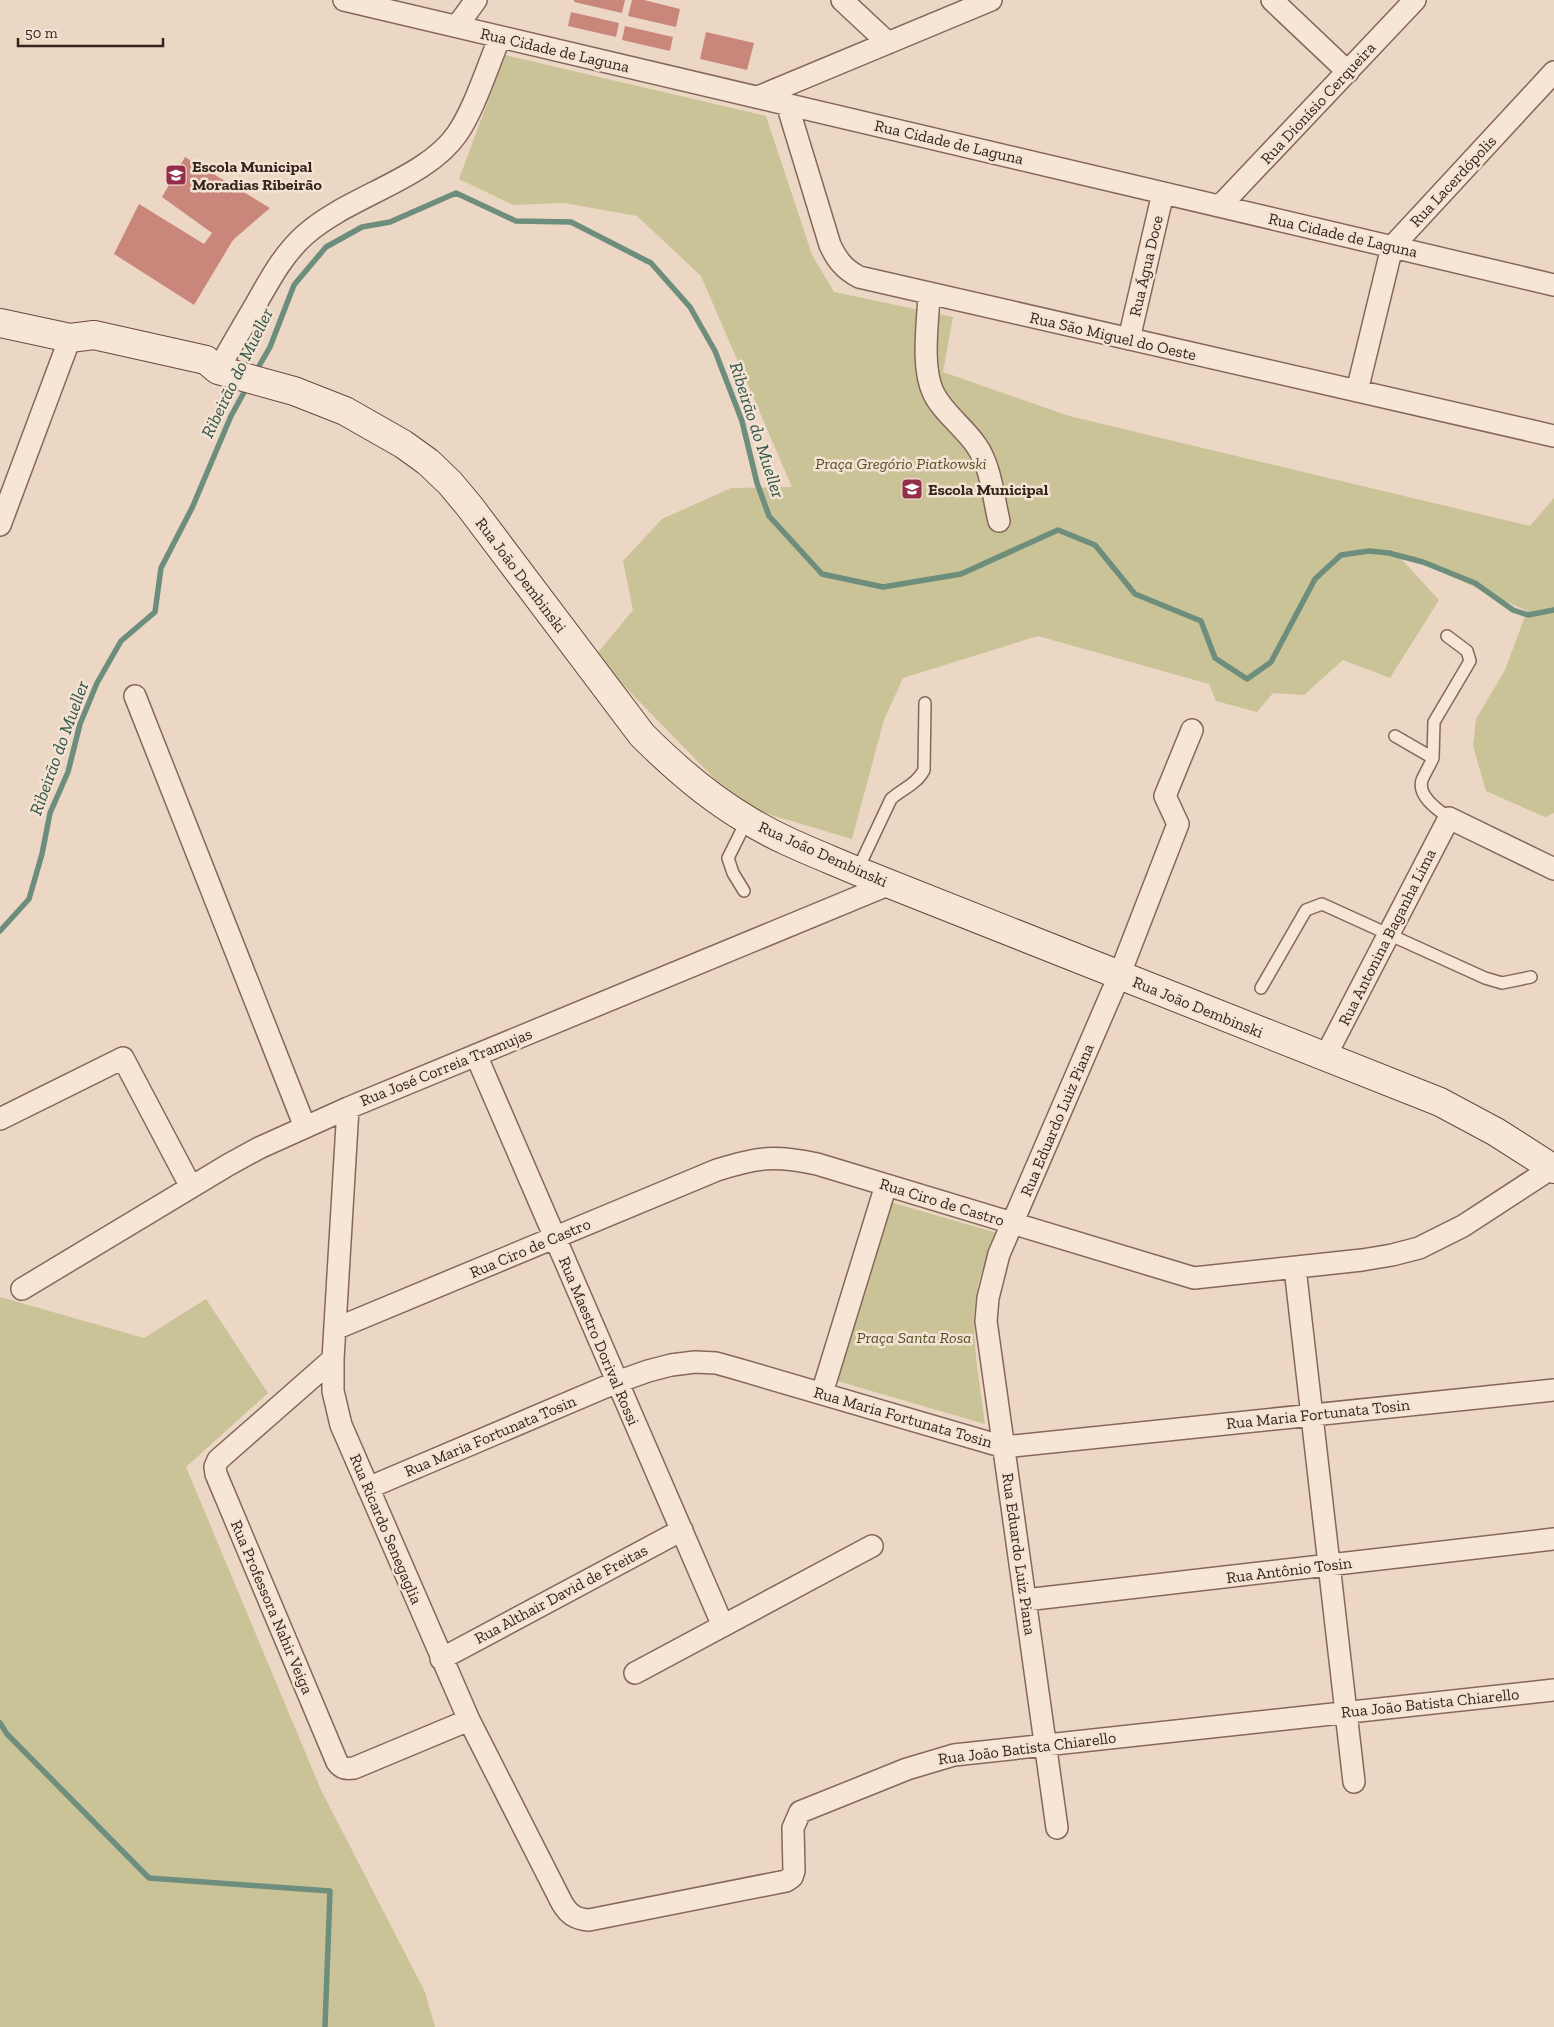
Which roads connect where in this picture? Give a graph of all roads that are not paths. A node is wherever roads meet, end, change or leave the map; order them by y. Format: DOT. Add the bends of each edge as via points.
graph roads {
  1 [pos="344,0"];
  2 [pos="476,0"];
  3 [pos="842,0"];
  4 [pos="991,0"];
  5 [pos="1272,0"];
  6 [pos="1415,0"];
  7 [pos="457,26"];
  8 [pos="500,37"];
  9 [pos="888,43"];
  10 [pos="1348,72"];
  11 [pos="1554,72"];
  12 [pos="758,97"];
  13 [pos="787,104"];
  14 [pos="1163,193"];
  15 [pos="1220,206"];
  16 [pos="1392,247"];
  17 [pos="1554,285"];
  18 [pos="929,294"];
  19 [pos="0,323"];
  20 [pos="70,338"];
  21 [pos="1129,339"];
  22 [pos="227,373"];
  23 [pos="1357,391"];
  24 [pos="1554,436"];
  25 [pos="999,521"];
  26 [pos="0,525"];
  27 [pos="1447,636"];
  28 [pos="135,696"];
  29 [pos="925,704"];
  30 [pos="1192,730"];
  31 [pos="1395,736"];
  32 [pos="1433,758"];
  33 [pos="1449,818"];
  34 [pos="747,820"];
  35 [pos="1554,869"];
  36 [pos="857,871"];
  37 [pos="890,884"];
  38 [pos="744,891"];
  39 [pos="1388,936"];
  40 [pos="1119,976"];
  41 [pos="1531,976"];
  42 [pos="1261,988"];
  43 [pos="476,1055"];
  44 [pos="1325,1057"];
  45 [pos="348,1108"];
  46 [pos="0,1119"];
  47 [pos="305,1127"];
  48 [pos="1553,1168"];
  49 [pos="886,1185"];
  50 [pos="191,1187"];
  51 [pos="1012,1223"];
  52 [pos="555,1238"];
  53 [pos="1295,1268"];
  54 [pos="22,1289"];
  55 [pos="335,1329"];
  56 [pos="333,1359"];
  57 [pos="617,1382"];
  58 [pos="1554,1390"];
  59 [pos="822,1394"];
  60 [pos="1312,1415"];
  61 [pos="1004,1447"];
  62 [pos="368,1488"];
  63 [pos="682,1530"];
  64 [pos="1554,1539"];
  65 [pos="872,1546"];
  66 [pos="1329,1565"];
  67 [pos="1025,1600"];
  68 [pos="723,1626"];
  69 [pos="441,1658"];
  70 [pos="635,1673"];
  71 [pos="1554,1690"];
  72 [pos="1346,1712"];
  73 [pos="469,1720"];
  74 [pos="1045,1744"];
  75 [pos="1354,1782"];
  76 [pos="1057,1828"];
  77 [pos="573,1917"];
  1 -- 7 [label="street, Rua Cidade de Laguna"];
  2 -- 7 [label="street"];
  3 -- 9 [label="street"];
  4 -- 9 [label="street"];
  5 -- 10 [label="street"];
  6 -- 10 [label="street, Rua Dionísio Cerqueira"];
  7 -- 8 [label="street, Rua Cidade de Laguna"];
  8 -- 12 [label="street, Rua Cidade de Laguna"];
  8 -- 22 [label="street" via="467,116 442,151 423,165 340,209 305,234 288,252 275,271"];
  9 -- 12 [label="street"];
  10 -- 15 [label="street, Rua Dionísio Cerqueira"];
  11 -- 16 [label="street, Rua Lacerdópolis"];
  12 -- 13 [label="street, Rua Cidade de Laguna"];
  13 -- 14 [label="street, Rua Cidade de Laguna"];
  13 -- 18 [label="street, Rua São Miguel do Oeste" via="836,259 860,277"];
  14 -- 15 [label="street, Rua Cidade de Laguna"];
  14 -- 21 [label="street, Rua Água Doce"];
  15 -- 16 [label="street, Rua Cidade de Laguna"];
  16 -- 17 [label="street, Rua Cidade de Laguna"];
  16 -- 23 [label="street, Rua Lacerdópolis"];
  18 -- 21 [label="street, Rua São Miguel do Oeste"];
  18 -- 25 [label="street" via="928,377 942,406 977,445"];
  19 -- 20 [label="main road, Rua João Dembinski"];
  20 -- 22 [label="main road, Rua João Dembinski" via="90,351 202,375"];
  20 -- 26 [label="street"];
  21 -- 23 [label="street, Rua São Miguel do Oeste"];
  22 -- 34 [label="main road, Rua João Dembinski" via="268,383 345,411 428,462 470,507 642,735 698,786"];
  23 -- 24 [label="street, Rua São Miguel do Oeste"];
  27 -- 32 [label="lane" via="1467,651 1470,661 1434,722"];
  28 -- 47 [label="street"];
  29 -- 36 [label="lane" via="924,770 920,779 891,800"];
  30 -- 40 [label="street, Rua Eduardo Luiz Piana" via="1165,796 1178,824"];
  31 -- 32 [label="lane"];
  32 -- 33 [label="lane" via="1422,781 1423,793 1436,809"];
  33 -- 35 [label="street"];
  33 -- 39 [label="street, Rua Antonina Baganha Lima"];
  34 -- 36 [label="main road, Rua João Dembinski"];
  34 -- 38 [label="lane" via="728,858"];
  36 -- 37 [label="main road, Rua João Dembinski"];
  37 -- 40 [label="main road, Rua João Dembinski"];
  37 -- 43 [label="street, Rua José Correia Tramujas"];
  39 -- 41 [label="lane" via="1502,983"];
  39 -- 42 [label="lane" via="1322,904 1314,906 1306,910"];
  39 -- 44 [label="street, Rua Antonina Baganha Lima"];
  40 -- 44 [label="main road, Rua João Dembinski"];
  40 -- 51 [label="street, Rua Eduardo Luiz Piana"];
  43 -- 45 [label="street, Rua José Correia Tramujas"];
  43 -- 52 [label="street, Rua Maestro Dorival Rossi"];
  44 -- 48 [label="main road, Rua João Dembinski" via="1440,1102"];
  45 -- 47 [label="street, Rua José Correia Tramujas"];
  45 -- 55 [label="street, Rua Ricardo Senegaglia"];
  46 -- 50 [label="street" via="123,1058"];
  47 -- 50 [label="street, Rua José Correia Tramujas" via="259,1148"];
  48 -- 53 [label="street, Rua Ciro de Castro" via="1463,1226 1420,1248 1362,1260"];
  49 -- 51 [label="street, Rua Ciro de Castro"];
  49 -- 52 [label="street, Rua Ciro de Castro" via="817,1164 770,1157 717,1170"];
  49 -- 59 [label="street"];
  50 -- 54 [label="street, Rua José Correia Tramujas"];
  51 -- 53 [label="street, Rua Ciro de Castro" via="1194,1278"];
  51 -- 61 [label="street, Rua Eduardo Luiz Piana" via="992,1274 986,1321"];
  52 -- 55 [label="street, Rua Ciro de Castro"];
  52 -- 57 [label="street, Rua Maestro Dorival Rossi"];
  53 -- 60 [label="street"];
  55 -- 56 [label="street, Rua Ricardo Senegaglia"];
  56 -- 62 [label="street, Rua Ricardo Senegaglia" via="336,1409"];
  56 -- 73 [label="street, Rua Professora Nahir Veiga" via="218,1460 216,1474 336,1762 341,1767 354,1768"];
  57 -- 59 [label="street, Rua Maria Fortunata Tosin" via="671,1365 716,1363"];
  57 -- 62 [label="street, Rua Maria Fortunata Tosin"];
  57 -- 63 [label="street, Rua Maestro Dorival Rossi"];
  58 -- 60 [label="street, Rua Maria Fortunata Tosin"];
  59 -- 61 [label="street, Rua Maria Fortunata Tosin"];
  60 -- 61 [label="street, Rua Maria Fortunata Tosin"];
  60 -- 66 [label="street"];
  61 -- 67 [label="street, Rua Eduardo Luiz Piana"];
  62 -- 69 [label="street, Rua Ricardo Senegaglia"];
  63 -- 68 [label="street, Rua Maestro Dorival Rossi"];
  63 -- 69 [label="street, Rua Althair David de Freitas"];
  64 -- 66 [label="street, Rua Antônio Tosin"];
  65 -- 68 [label="street"];
  66 -- 67 [label="street, Rua Antônio Tosin"];
  66 -- 72 [label="street"];
  67 -- 74 [label="street, Rua Eduardo Luiz Piana"];
  68 -- 70 [label="street"];
  69 -- 73 [label="street, Rua Ricardo Senegaglia"];
  71 -- 72 [label="street, Rua João Batista Chiarello"];
  72 -- 74 [label="street, Rua João Batista Chiarello"];
  72 -- 75 [label="street"];
  73 -- 77 [label="street, Rua Ricardo Senegaglia" via="566,1911"];
  74 -- 76 [label="street, Rua Eduardo Luiz Piana"];
  74 -- 77 [label="street, Rua João Batista Chiarello" via="977,1751 931,1760 807,1808 800,1812 793,1828 792,1877 780,1884 589,1920"];
}
